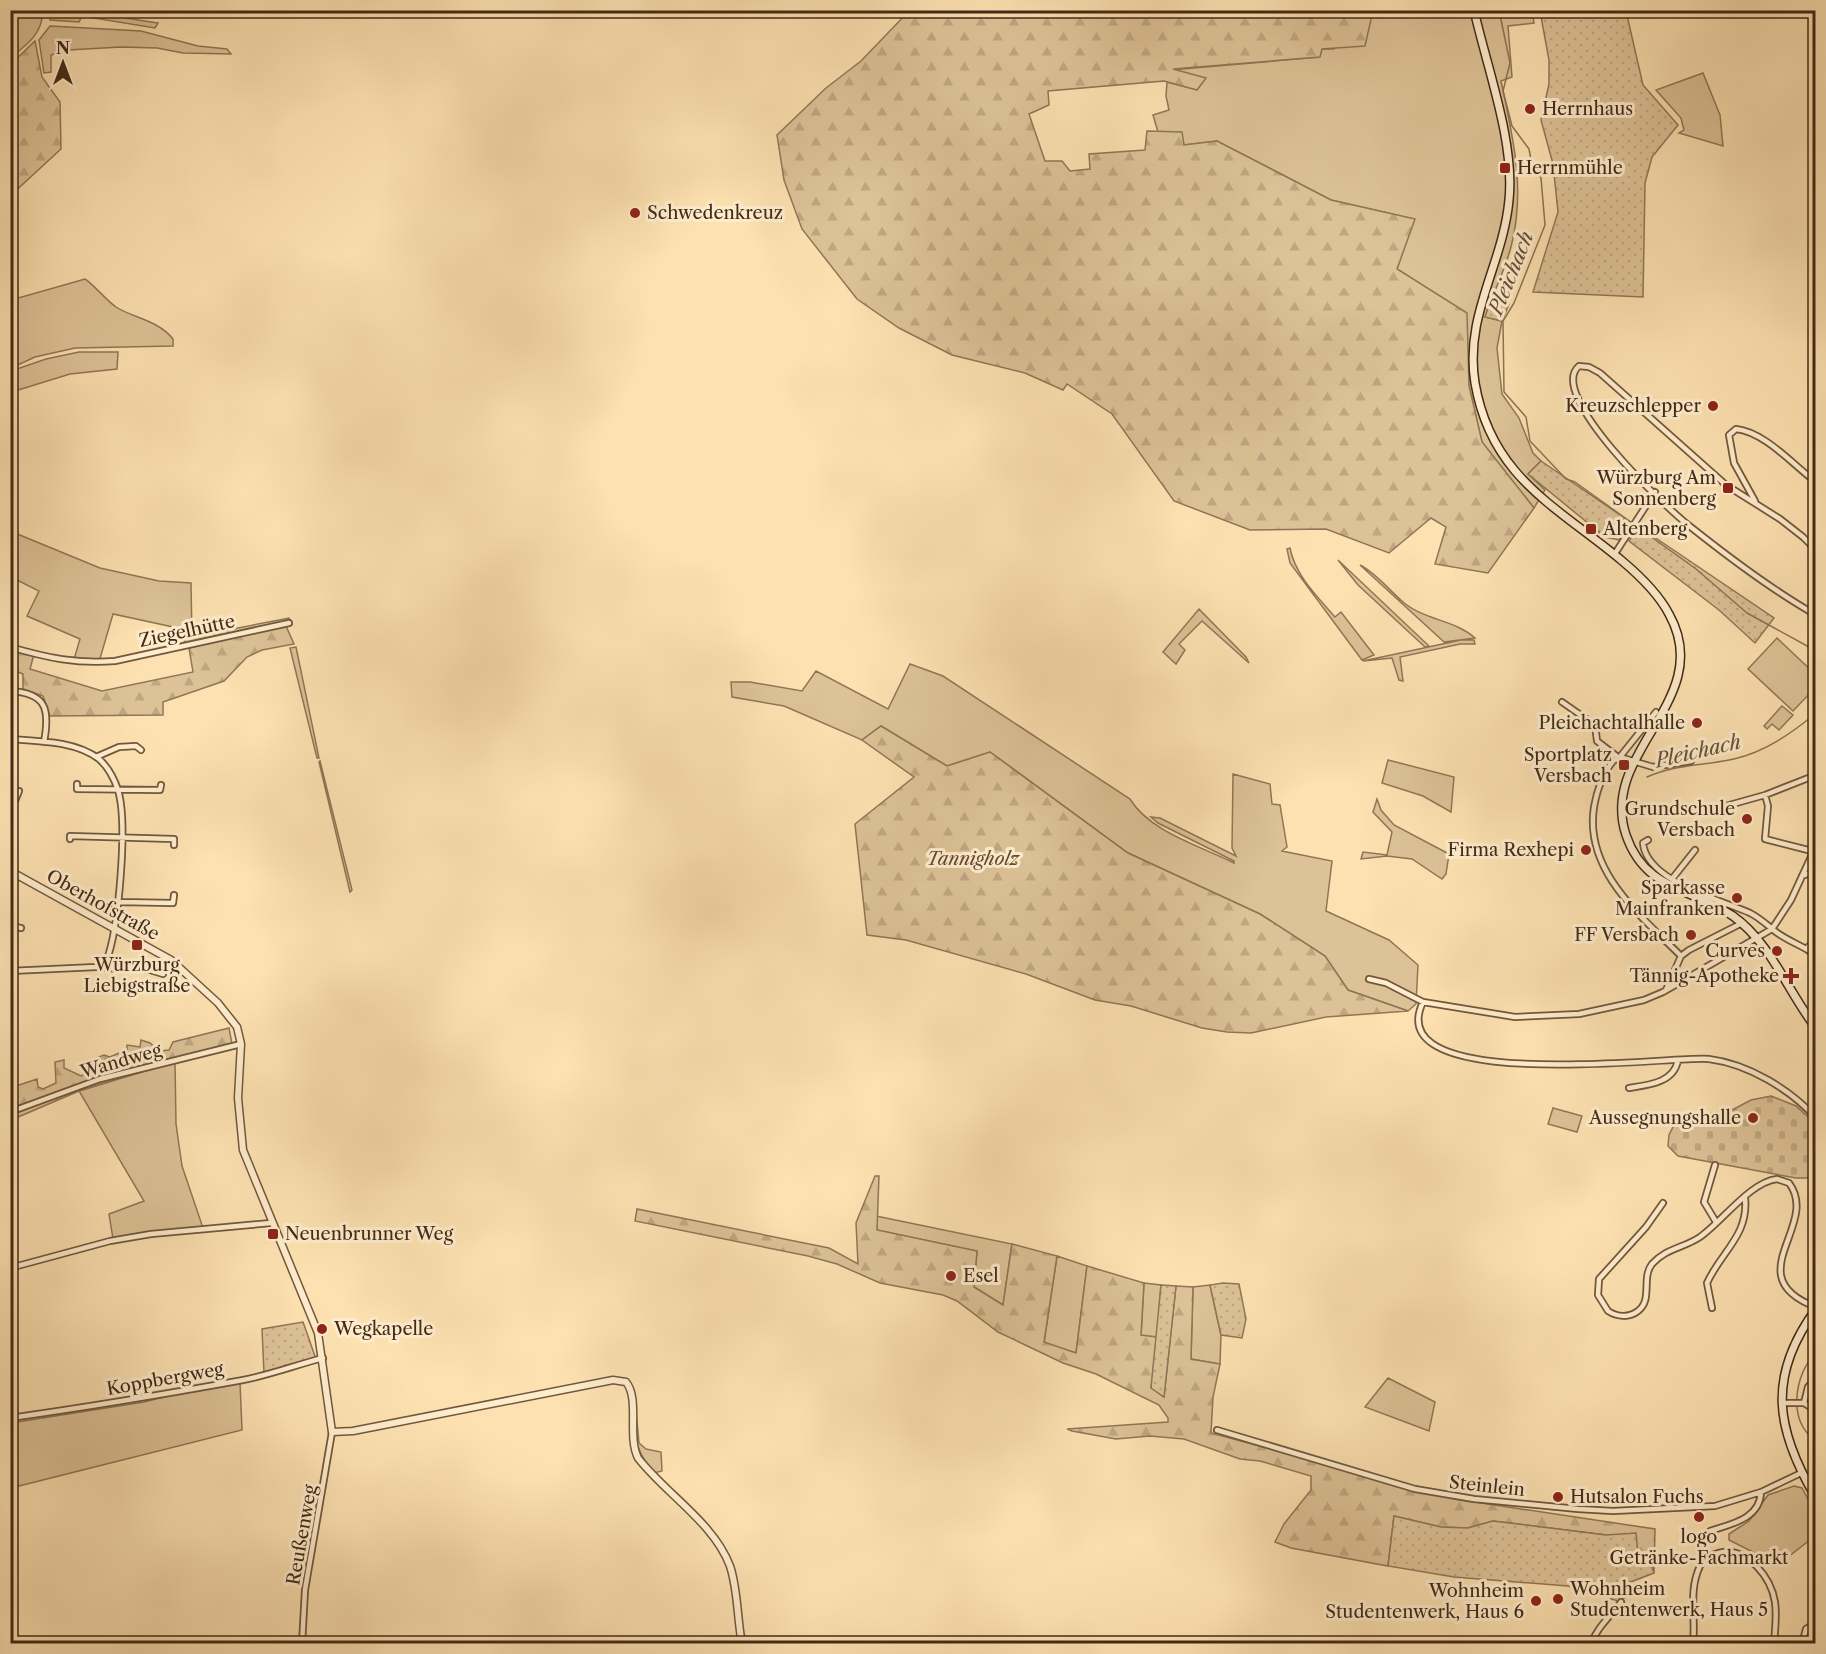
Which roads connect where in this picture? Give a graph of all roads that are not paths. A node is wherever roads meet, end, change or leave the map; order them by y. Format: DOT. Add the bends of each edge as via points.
graph roads {
  1 [pos="1474,10"];
  2 [pos="1815,482"];
  3 [pos="1655,492"];
  4 [pos="1755,501"];
  5 [pos="1815,550"];
  6 [pos="1614,555"];
  7 [pos="1815,615"];
  8 [pos="289,623"];
  9 [pos="10,647"];
  10 [pos="10,691"];
  11 [pos="1562,702"];
  12 [pos="1658,714"];
  13 [pos="10,739"];
  14 [pos="45,742"];
  15 [pos="141,750"];
  16 [pos="96,757"];
  17 [pos="1619,758"];
  18 [pos="1691,761"];
  19 [pos="1633,763"];
  20 [pos="1815,775"];
  21 [pos="77,784"];
  22 [pos="161,785"];
  23 [pos="10,790"];
  24 [pos="118,790"];
  25 [pos="1765,795"];
  26 [pos="13,800"];
  27 [pos="1715,809"];
  28 [pos="10,811"];
  29 [pos="122,837"];
  30 [pos="70,839"];
  31 [pos="1648,840"];
  32 [pos="174,845"];
  33 [pos="1814,849"];
  34 [pos="1695,850"];
  35 [pos="10,871"];
  36 [pos="1815,871"];
  37 [pos="1802,876"];
  38 [pos="1672,879"];
  39 [pos="174,895"];
  40 [pos="119,902"];
  41 [pos="1742,923"];
  42 [pos="10,926"];
  43 [pos="113,927"];
  44 [pos="21,928"];
  45 [pos="1772,929"];
  46 [pos="1757,938"];
  47 [pos="1815,940"];
  48 [pos="1807,948"];
  49 [pos="1815,955"];
  50 [pos="1681,956"];
  51 [pos="101,965"];
  52 [pos="10,971"];
  53 [pos="163,974"];
  54 [pos="1369,979"];
  55 [pos="1666,990"];
  56 [pos="1423,1002"];
  57 [pos="1815,1028"];
  58 [pos="241,1044"];
  59 [pos="1678,1060"];
  60 [pos="1629,1088"];
  61 [pos="10,1112"];
  62 [pos="1815,1118"];
  63 [pos="1715,1165"];
  64 [pos="1745,1198"];
  65 [pos="1663,1203"];
  66 [pos="1716,1222"];
  67 [pos="272,1223"];
  68 [pos="10,1268"];
  69 [pos="1712,1308"];
  70 [pos="1815,1308"];
  71 [pos="323,1358"];
  72 [pos="1815,1378"];
  73 [pos="1782,1403"];
  74 [pos="1801,1404"];
  75 [pos="1815,1411"];
  76 [pos="10,1418"];
  77 [pos="1217,1430"];
  78 [pos="332,1432"];
  79 [pos="1801,1473"];
  80 [pos="1761,1492"];
  81 [pos="1815,1498"];
  82 [pos="1710,1531"];
  83 [pos="1621,1602"];
  84 [pos="1815,1623"];
  85 [pos="302,1644"];
  86 [pos="742,1644"];
  87 [pos="1591,1644"];
  88 [pos="1693,1644"];
  89 [pos="1774,1644"];
  90 [pos="1802,1644"];
  1 -- 6 [label="main road" via="1507,140 1510,177 1507,220 1475,322 1476,385 1486,424 1504,457 1527,486"];
  2 -- 4 [label="street" via="1762,439 1744,430 1732,432 1729,443 1734,463"];
  3 -- 4 [label="street" via="1592,425 1575,393 1572,374 1579,366 1600,374 1726,485"];
  3 -- 6 [label="street"];
  3 -- 7 [label="street" via="1692,528"];
  4 -- 5 [label="street"];
  6 -- 12 [label="main road" via="1657,596 1677,634 1678,679"];
  8 -- 9 [label="street, Ziegelhütte" via="115,661 73,663"];
  10 -- 14 [label="street" via="33,695 45,706"];
  11 -- 17 [label="street" via="1595,725 1597,741"];
  12 -- 17 [label="street"];
  12 -- 19 [label="main road"];
  13 -- 14 [label="street"];
  14 -- 16 [label="street"];
  15 -- 16 [label="street" via="136,746 119,747"];
  16 -- 24 [label="street" via="112,775"];
  17 -- 19 [label="street"];
  17 -- 50 [label="street" via="1606,772 1594,805 1593,830 1600,863 1640,914"];
  18 -- 19 [label="street" via="1653,767"];
  19 -- 41 [label="main road" via="1623,790 1623,819 1626,835 1639,859 1669,886 1724,910"];
  20 -- 25 [label="street"];
  21 -- 24 [label="street" via="77,789"];
  22 -- 24 [label="street" via="160,790"];
  23 -- 26 [label="street" via="19,791"];
  24 -- 29 [label="street"];
  25 -- 27 [label="street"];
  25 -- 33 [label="street" via="1765,839"];
  26 -- 28 [label="street"];
  29 -- 30 [label="street"];
  29 -- 32 [label="street" via="174,839"];
  29 -- 40 [label="street"];
  31 -- 38 [label="street" via="1643,843 1646,854"];
  33 -- 37 [label="street"];
  34 -- 38 [label="street"];
  35 -- 43 [label="street, Oberhofstraße"];
  36 -- 37 [label="street"];
  37 -- 45 [label="street"];
  38 -- 45 [label="street" via="1751,914"];
  39 -- 40 [label="street" via="173,903"];
  40 -- 43 [label="street"];
  41 -- 46 [label="main road"];
  41 -- 50 [label="street"];
  42 -- 44 [label="street"];
  43 -- 51 [label="street" via="107,958"];
  43 -- 58 [label="street, Oberhofstraße" via="180,967 233,1021"];
  45 -- 46 [label="street"];
  45 -- 48 [label="street"];
  46 -- 55 [label="street"];
  46 -- 57 [label="main road"];
  47 -- 48 [label="street"];
  48 -- 49 [label="street"];
  50 -- 55 [label="street"];
  51 -- 52 [label="street"];
  51 -- 53 [label="street"];
  54 -- 56 [label="street"];
  55 -- 56 [label="street" via="1644,1000 1559,1016 1507,1016"];
  56 -- 59 [label="street" via="1421,1028 1431,1040 1448,1050 1483,1060 1560,1066"];
  58 -- 61 [label="street, Wandweg" via="100,1079"];
  58 -- 67 [label="street" via="238,1098 242,1142"];
  59 -- 60 [label="street" via="1663,1080"];
  59 -- 62 [label="street" via="1707,1058 1737,1066 1784,1090"];
  63 -- 66 [label="street" via="1704,1202"];
  64 -- 66 [label="street"];
  64 -- 69 [label="street" via="1742,1229 1707,1283"];
  64 -- 70 [label="street" via="1773,1180 1787,1182 1794,1190 1796,1209 1780,1260 1780,1276 1790,1292"];
  65 -- 66 [label="street" via="1599,1279 1598,1295 1611,1313 1623,1316 1638,1311 1646,1299 1647,1275 1652,1264 1670,1249 1700,1237"];
  67 -- 68 [label="street" via="110,1240"];
  67 -- 71 [label="street" via="313,1320"];
  70 -- 73 [label="main road" via="1788,1358"];
  71 -- 76 [label="street, Koppbergweg" via="243,1380"];
  71 -- 78 [label="street"];
  72 -- 74 [label="street"];
  73 -- 74 [label="street"];
  73 -- 79 [label="main road"];
  74 -- 75 [label="street"];
  77 -- 80 [label="street, Steinlein" via="1383,1481 1474,1499 1613,1511 1709,1507"];
  78 -- 85 [label="street, Reußenweg" via="305,1590"];
  78 -- 86 [label="street" via="613,1380 626,1382 631,1392 635,1452 721,1548 730,1567"];
  79 -- 80 [label="street, Steinlein"];
  79 -- 81 [label="main road"];
  80 -- 82 [label="street" via="1761,1500 1751,1514"];
  83 -- 87 [label="street" via="1610,1618 1597,1627"];
  84 -- 90 [label="street" via="1806,1629"];
  88 -- 89 [label="street" via="1693,1590 1700,1565 1711,1555 1730,1552 1751,1561 1772,1591"];
}
